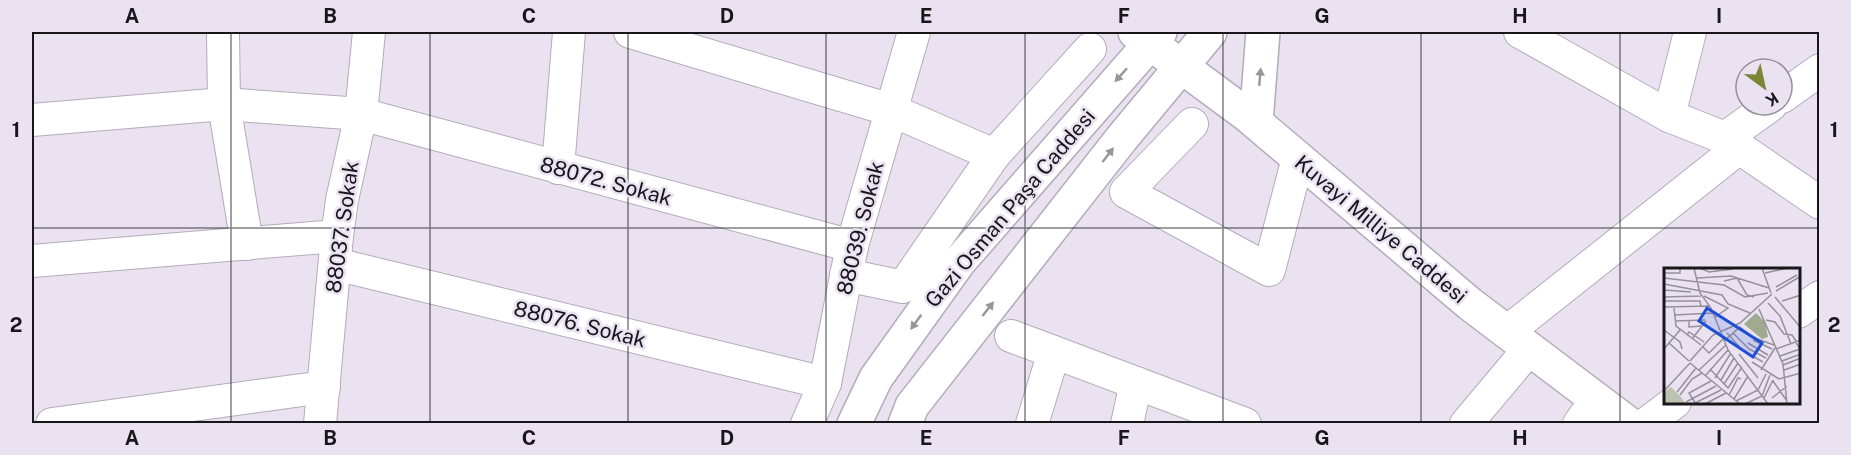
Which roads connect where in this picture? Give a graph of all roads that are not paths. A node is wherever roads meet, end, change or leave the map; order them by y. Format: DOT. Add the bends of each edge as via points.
graph roads {
  1 [pos="223,32"];
  2 [pos="369,32"];
  3 [pos="569,32"];
  4 [pos="630,32"];
  5 [pos="914,32"];
  6 [pos="1210,32"];
  7 [pos="1263,32"];
  8 [pos="1520,32"];
  9 [pos="1690,32"];
  10 [pos="1148,35"];
  11 [pos="1090,49"];
  12 [pos="1182,66"];
  13 [pos="1820,70"];
  14 [pos="1794,88"];
  15 [pos="224,104"];
  16 [pos="891,110"];
  17 [pos="360,114"];
  18 [pos="1669,116"];
  19 [pos="1759,117"];
  20 [pos="32,120"];
  21 [pos="1256,122"];
  22 [pos="1192,124"];
  23 [pos="1732,143"];
  24 [pos="994,154"];
  25 [pos="1298,158"];
  26 [pos="558,168"];
  27 [pos="1820,203"];
  28 [pos="247,244"];
  29 [pos="336,250"];
  30 [pos="849,260"];
  31 [pos="32,261"];
  32 [pos="1820,297"];
  33 [pos="1800,311"];
  34 [pos="1011,336"];
  35 [pos="1518,341"];
  36 [pos="1054,352"];
  37 [pos="825,383"];
  38 [pos="1136,383"];
  39 [pos="324,387"];
  40 [pos="1672,404"];
  41 [pos="1588,412"];
  42 [pos="52,423"];
  43 [pos="320,423"];
  44 [pos="807,423"];
  45 [pos="854,423"];
  46 [pos="904,423"];
  47 [pos="1032,423"];
  48 [pos="1127,423"];
  49 [pos="1245,423"];
  50 [pos="1466,423"];
  51 [pos="1629,423"];
  52 [pos="1646,423"];
  1 -- 15 [label="street"];
  2 -- 17 [label="street, 88037. Sokak"];
  3 -- 26 [label="street"];
  4 -- 16 [label="street"];
  5 -- 16 [label="street, 88039. Sokak"];
  6 -- 12 [label="main road, Gazi Osman Paşa Caddesi"];
  21 -- 7 [label="main road, one-way"];
  8 -- 18 [label="street"];
  9 -- 18 [label="street"];
  10 -- 12 [label="main road, Kuvayi Milliye Caddesi"];
  10 -- 45 [label="main road, Gazi Osman Paşa Caddesi, one-way" via="959,262 876,378"];
  11 -- 24 [label="street"];
  12 -- 21 [label="main road, Kuvayi Milliye Caddesi"];
  46 -- 12 [label="main road, Gazi Osman Paşa Caddesi, one-way" via="912,406"];
  13 -- 14 [label="street"];
  15 -- 17 [label="street, 88072. Sokak"];
  15 -- 20 [label="street, 88072. Sokak"];
  15 -- 28 [label="street"];
  16 -- 24 [label="street"];
  16 -- 30 [label="street, 88039. Sokak"];
  17 -- 26 [label="street, 88072. Sokak"];
  17 -- 29 [label="street, 88037. Sokak"];
  18 -- 23 [label="street"];
  19 -- 23 [label="street"];
  21 -- 25 [label="main road, Kuvayi Milliye Caddesi"];
  22 -- 25 [label="street" via="1126,192 1269,270"];
  23 -- 27 [label="street"];
  23 -- 35 [label="street"];
  24 -- 30 [label="street, 88072. Sokak" via="903,287"];
  25 -- 35 [label="main road, Kuvayi Milliye Caddesi"];
  26 -- 30 [label="street, 88072. Sokak"];
  28 -- 29 [label="street, 88076. Sokak"];
  28 -- 31 [label="street, 88076. Sokak"];
  29 -- 37 [label="street, 88076. Sokak"];
  29 -- 39 [label="street, 88037. Sokak"];
  30 -- 37 [label="street, 88039. Sokak"];
  32 -- 33 [label="street"];
  34 -- 36 [label="street"];
  35 -- 41 [label="main road, Kuvayi Milliye Caddesi"];
  35 -- 50 [label="street"];
  36 -- 38 [label="street"];
  36 -- 47 [label="street"];
  37 -- 44 [label="street, 88039. Sokak"];
  38 -- 48 [label="street"];
  38 -- 49 [label="street"];
  39 -- 42 [label="street"];
  39 -- 43 [label="street, 88037. Sokak"];
  40 -- 52 [label="street"];
  41 -- 51 [label="main road, Kuvayi Milliye Caddesi"];
}
